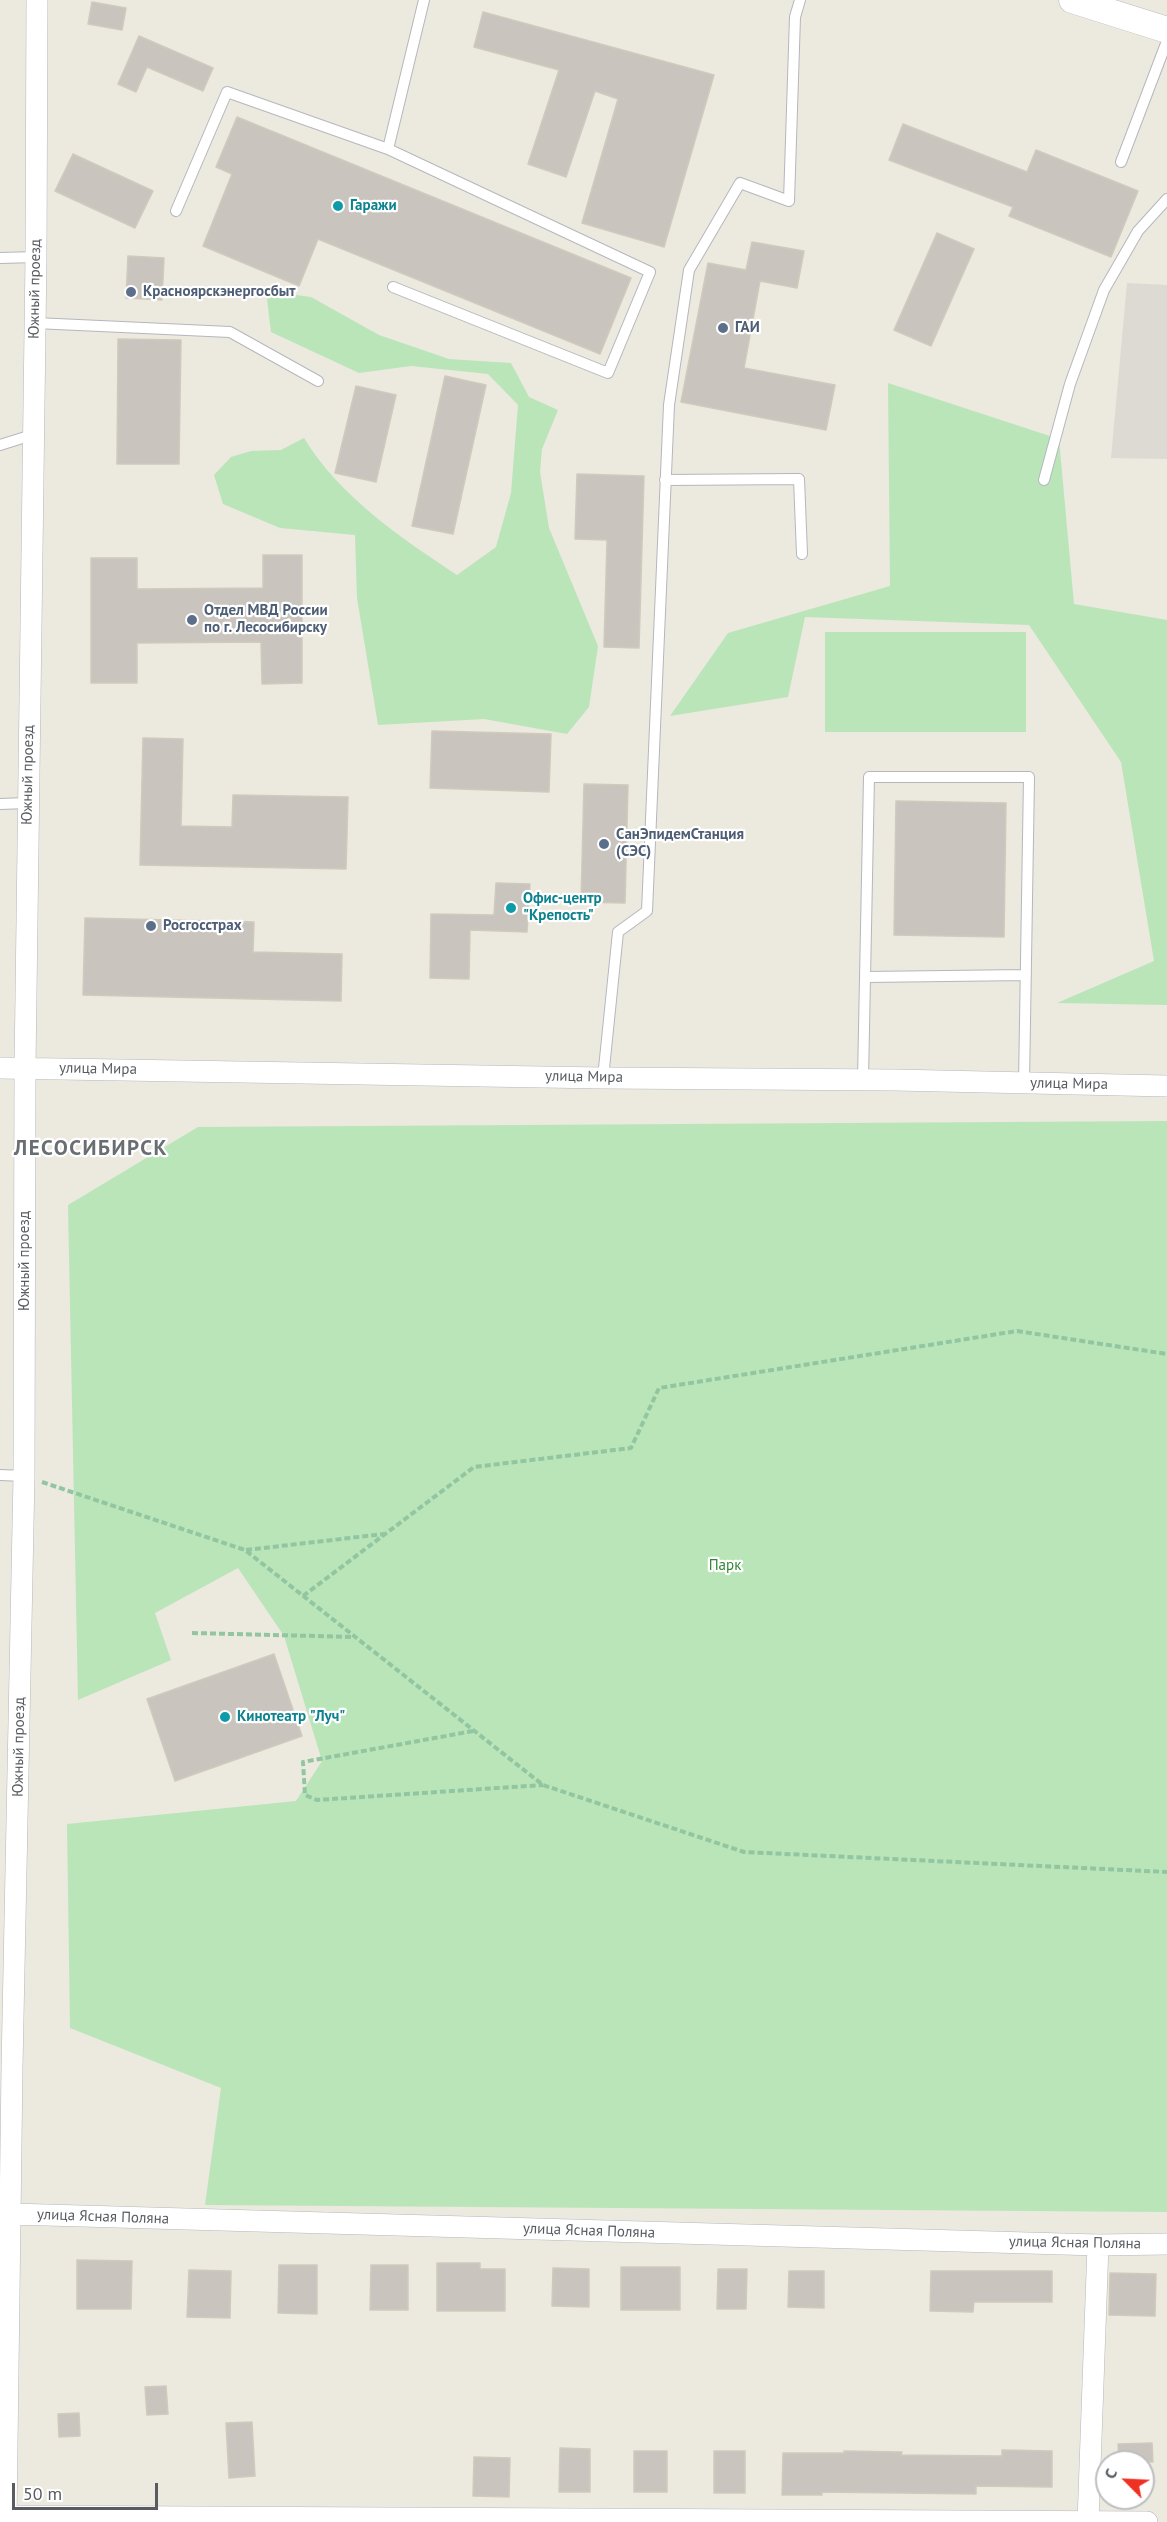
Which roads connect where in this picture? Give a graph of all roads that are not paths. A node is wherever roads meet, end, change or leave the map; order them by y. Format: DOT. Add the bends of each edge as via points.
graph roads {
  1 [pos="37,0"];
  2 [pos="424,0"];
  3 [pos="800,0"];
  4 [pos="1072,0"];
  5 [pos="1167,30"];
  6 [pos="1167,41"];
  7 [pos="387,149"];
  8 [pos="1121,162"];
  9 [pos="1167,199"];
  10 [pos="176,211"];
  11 [pos="36,257"];
  12 [pos="0,258"];
  13 [pos="393,287"];
  14 [pos="35,323"];
  15 [pos="318,381"];
  16 [pos="32,435"];
  17 [pos="0,445"];
  18 [pos="665,480"];
  19 [pos="1044,480"];
  20 [pos="802,554"];
  21 [pos="27,803"];
  22 [pos="0,804"];
  23 [pos="1026,975"];
  24 [pos="866,977"];
  25 [pos="0,1068"];
  26 [pos="25,1068"];
  27 [pos="603,1078"];
  28 [pos="863,1079"];
  29 [pos="1024,1083"];
  30 [pos="1167,1086"];
  31 [pos="0,1474"];
  32 [pos="24,1476"];
  33 [pos="6,2067"];
  34 [pos="11,2214"];
  35 [pos="1167,2244"];
  36 [pos="1098,2245"];
  37 [pos="6,2519"];
  38 [pos="1088,2521"];
  39 [pos="1147,2522"];
  1 -- 11 [label="street, Южный проезд"];
  2 -- 7 [label="lane"];
  3 -- 18 [label="lane" via="795,17 789,201 740,183 689,270 669,405"];
  4 -- 5 [label="street"];
  6 -- 8 [label="lane"];
  7 -- 10 [label="lane" via="227,92"];
  7 -- 13 [label="lane" via="650,272 608,373"];
  9 -- 19 [label="lane" via="1138,231 1104,290 1070,384"];
  11 -- 12 [label="lane"];
  11 -- 14 [label="street, Южный проезд"];
  14 -- 15 [label="lane" via="230,332"];
  14 -- 16 [label="street, Южный проезд"];
  16 -- 17 [label="lane"];
  16 -- 21 [label="street, Южный проезд"];
  18 -- 20 [label="lane" via="800,479"];
  18 -- 27 [label="lane" via="647,911 618,932"];
  21 -- 22 [label="lane"];
  21 -- 26 [label="street, Южный проезд"];
  23 -- 24 [label="lane"];
  23 -- 24 [label="lane" via="1029,777 869,777"];
  23 -- 29 [label="lane"];
  24 -- 28 [label="lane"];
  25 -- 26 [label="street, улица Мира"];
  26 -- 27 [label="street, улица Мира"];
  26 -- 32 [label="street, Южный проезд"];
  27 -- 28 [label="street, улица Мира"];
  28 -- 29 [label="street, улица Мира"];
  29 -- 30 [label="street, улица Мира"];
  31 -- 32 [label="lane"];
  32 -- 33 [label="street, Южный проезд"];
  33 -- 34 [label="street, Южный проезд"];
  34 -- 36 [label="street, улица Ясная Поляна"];
  34 -- 37 [label="street, Южный проезд"];
  35 -- 36 [label="street, улица Ясная Поляна"];
  36 -- 38 [label="street"];
  37 -- 38 [label="street"];
  38 -- 39 [label="street"];
}
